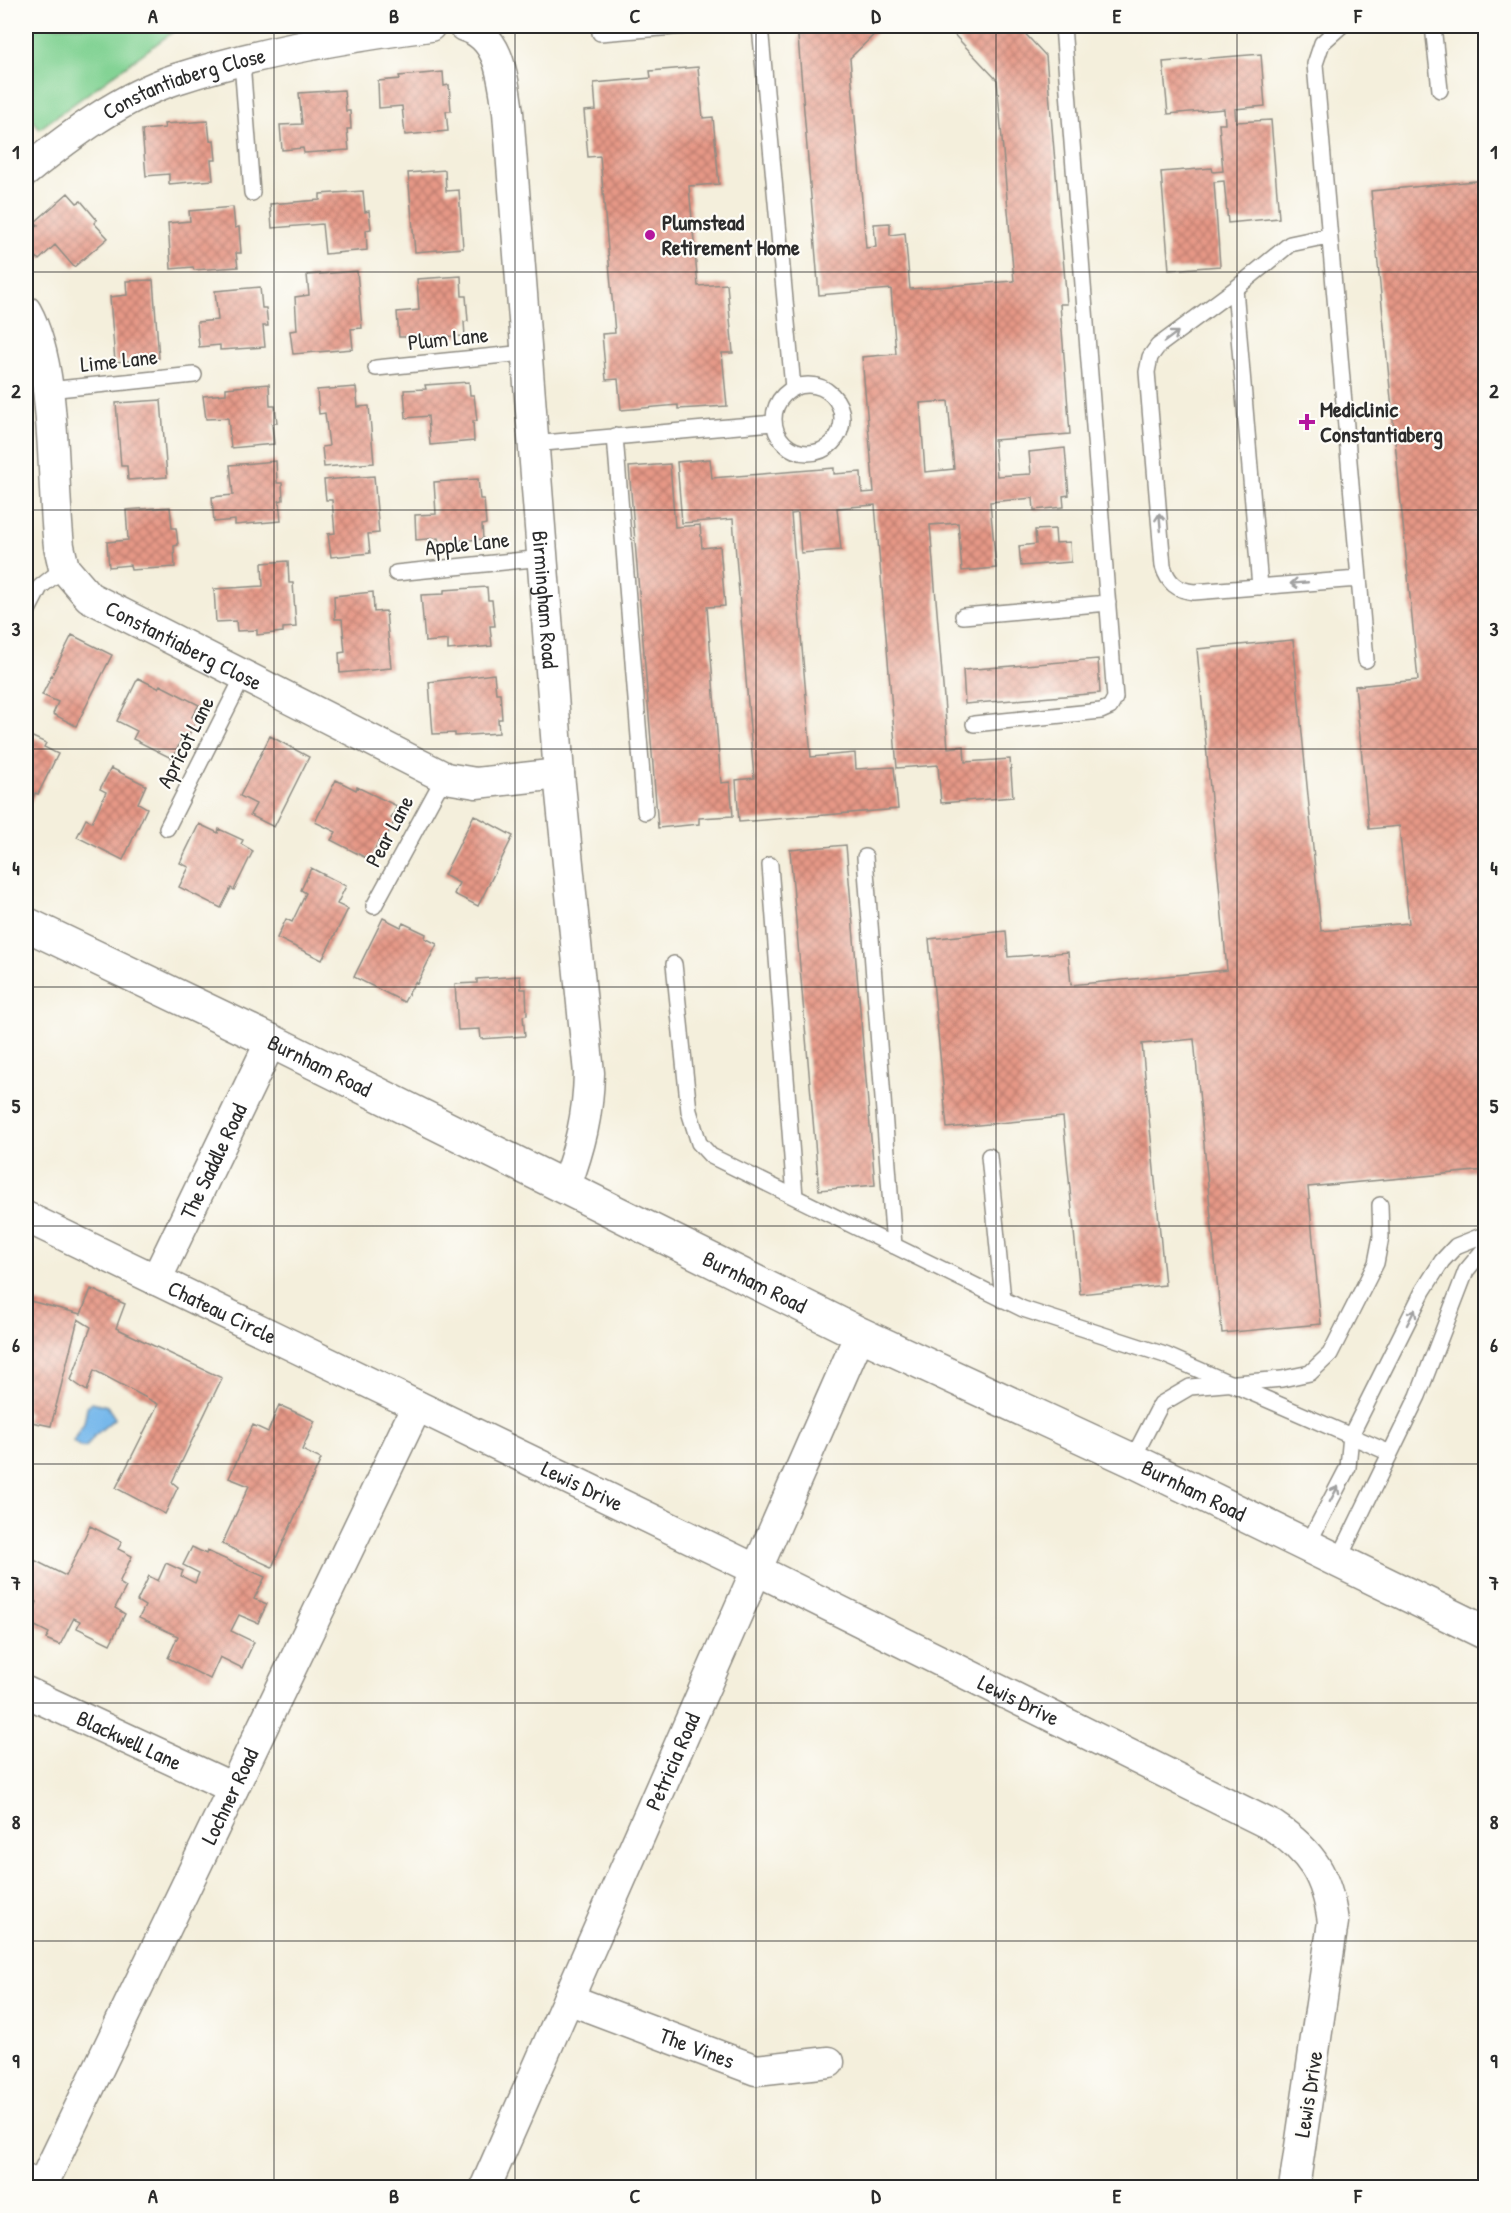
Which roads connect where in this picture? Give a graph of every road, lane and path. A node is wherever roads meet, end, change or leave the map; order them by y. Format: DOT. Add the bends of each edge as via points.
graph roads {
  1 [pos="430,26"];
  2 [pos="686,26"];
  3 [pos="760,26"];
  4 [pos="1063,26"];
  5 [pos="1341,26"];
  6 [pos="1432,26"];
  7 [pos="473,27"];
  8 [pos="600,33"];
  9 [pos="242,62"];
  10 [pos="1440,90"];
  11 [pos="26,171"];
  12 [pos="252,193"];
  13 [pos="1328,236"];
  14 [pos="1235,289"];
  15 [pos="26,310"];
  16 [pos="524,353"];
  17 [pos="375,368"];
  18 [pos="194,375"];
  19 [pos="793,388"];
  20 [pos="48,390"];
  21 [pos="773,423"];
  22 [pos="615,436"];
  23 [pos="532,444"];
  24 [pos="543,558"];
  25 [pos="64,568"];
  26 [pos="396,573"];
  27 [pos="1358,579"];
  28 [pos="1260,587"];
  29 [pos="1108,603"];
  30 [pos="26,614"];
  31 [pos="963,616"];
  32 [pos="1366,660"];
  33 [pos="243,677"];
  34 [pos="974,724"];
  35 [pos="559,774"];
  36 [pos="446,778"];
  37 [pos="645,812"];
  38 [pos="167,828"];
  39 [pos="865,857"];
  40 [pos="770,865"];
  41 [pos="374,906"];
  42 [pos="26,924"];
  43 [pos="674,964"];
  44 [pos="271,1041"];
  45 [pos="989,1156"];
  46 [pos="566,1188"];
  47 [pos="795,1197"];
  48 [pos="1380,1205"];
  49 [pos="26,1216"];
  50 [pos="1485,1234"];
  51 [pos="894,1246"];
  52 [pos="1485,1247"];
  53 [pos="156,1280"];
  54 [pos="1003,1300"];
  55 [pos="860,1334"];
  56 [pos="1228,1383"];
  57 [pos="417,1406"];
  58 [pos="1351,1435"];
  59 [pos="1390,1453"];
  60 [pos="1132,1460"];
  61 [pos="1306,1546"];
  62 [pos="1338,1561"];
  63 [pos="757,1570"];
  64 [pos="1485,1633"];
  65 [pos="26,1692"];
  66 [pos="233,1788"];
  67 [pos="568,1999"];
  68 [pos="829,2062"];
  69 [pos="26,2180"];
  70 [pos="41,2187"];
  71 [pos="485,2187"];
  72 [pos="1294,2187"];
  1 -- 9 [label="street, Constantiaberg Close" via="334,40"];
  2 -- 8 [label="lane"];
  3 -- 19 [label="lane"];
  4 -- 29 [label="lane"];
  5 -- 13 [label="lane" via="1322,43 1315,64"];
  6 -- 10 [label="lane"];
  7 -- 16 [label="street, Birmingham Road" via="491,46 500,66 508,112"];
  9 -- 11 [label="street, Constantiaberg Close" via="175,79 133,99 77,131"];
  9 -- 12 [label="lane"];
  13 -- 14 [label="lane" via="1290,244"];
  13 -- 27 [label="lane"];
  14 -- 28 [label="lane"];
  28 -- 14 [label="lane, one-way" via="1183,591 1166,577 1147,372 1149,357 1158,346"];
  15 -- 20 [label="street, Constantiaberg Close" via="35,331"];
  16 -- 17 [label="lane, Plum Lane"];
  16 -- 23 [label="street, Birmingham Road"];
  18 -- 20 [label="lane, Lime Lane"];
  19 -- 21 [label="lane" via="780,398"];
  19 -- 21 [label="lane" via="808,384 828,392 841,409 840,431 827,447 807,453 779,439"];
  20 -- 25 [label="street, Constantiaberg Close" via="54,499"];
  21 -- 22 [label="lane"];
  22 -- 23 [label="lane"];
  22 -- 37 [label="lane"];
  23 -- 24 [label="street, Birmingham Road"];
  24 -- 26 [label="lane, Apple Lane"];
  24 -- 35 [label="street, Birmingham Road"];
  25 -- 30 [label="lane" via="40,587"];
  25 -- 33 [label="street, Constantiaberg Close" via="89,597"];
  27 -- 28 [label="lane, one-way"];
  27 -- 32 [label="lane"];
  29 -- 31 [label="lane"];
  29 -- 34 [label="lane" via="1115,698 1110,707 1087,714"];
  33 -- 36 [label="street, Constantiaberg Close"];
  33 -- 38 [label="lane, Apricot Lane"];
  35 -- 36 [label="street, Constantiaberg Close" via="476,783"];
  35 -- 46 [label="street, Birmingham Road" via="588,1073 583,1137"];
  36 -- 41 [label="lane, Pear Lane"];
  39 -- 51 [label="lane"];
  40 -- 47 [label="lane"];
  42 -- 44 [label="street, Burnham Road"];
  43 -- 47 [label="lane" via="689,1111 699,1143 711,1156"];
  44 -- 46 [label="street, Burnham Road"];
  44 -- 53 [label="street, The Saddle Road"];
  45 -- 54 [label="lane"];
  46 -- 55 [label="street, Burnham Road"];
  47 -- 51 [label="lane"];
  48 -- 56 [label="lane" via="1381,1237 1376,1263 1330,1354 1310,1373"];
  49 -- 53 [label="street, Chateau Circle"];
  58 -- 50 [label="lane, one-way" via="1442,1261 1456,1246"];
  51 -- 54 [label="lane"];
  52 -- 59 [label="lane" via="1456,1292 1418,1396"];
  53 -- 57 [label="street, Chateau Circle"];
  54 -- 56 [label="lane" via="1050,1320 1139,1346"];
  55 -- 60 [label="street, Burnham Road"];
  55 -- 63 [label="street, Petricia Road"];
  56 -- 58 [label="lane"];
  56 -- 60 [label="lane" via="1190,1387 1168,1398 1161,1404"];
  57 -- 63 [label="street, Lewis Drive"];
  57 -- 66 [label="street, Lochner Road"];
  58 -- 59 [label="lane"];
  61 -- 58 [label="lane, one-way" via="1348,1467"];
  59 -- 62 [label="lane"];
  60 -- 61 [label="street, Burnham Road"];
  61 -- 62 [label="street, Burnham Road"];
  62 -- 64 [label="street, Burnham Road"];
  63 -- 67 [label="street, Petricia Road"];
  63 -- 72 [label="street, Lewis Drive" via="1273,1826 1310,1857 1330,1899 1332,1922"];
  65 -- 66 [label="street, Blackwell Lane"];
  66 -- 70 [label="street, Lochner Road"];
  67 -- 68 [label="street, The Vines" via="756,2070"];
  67 -- 71 [label="street, Petricia Road"];
  69 -- 70 [label="street"];
}
